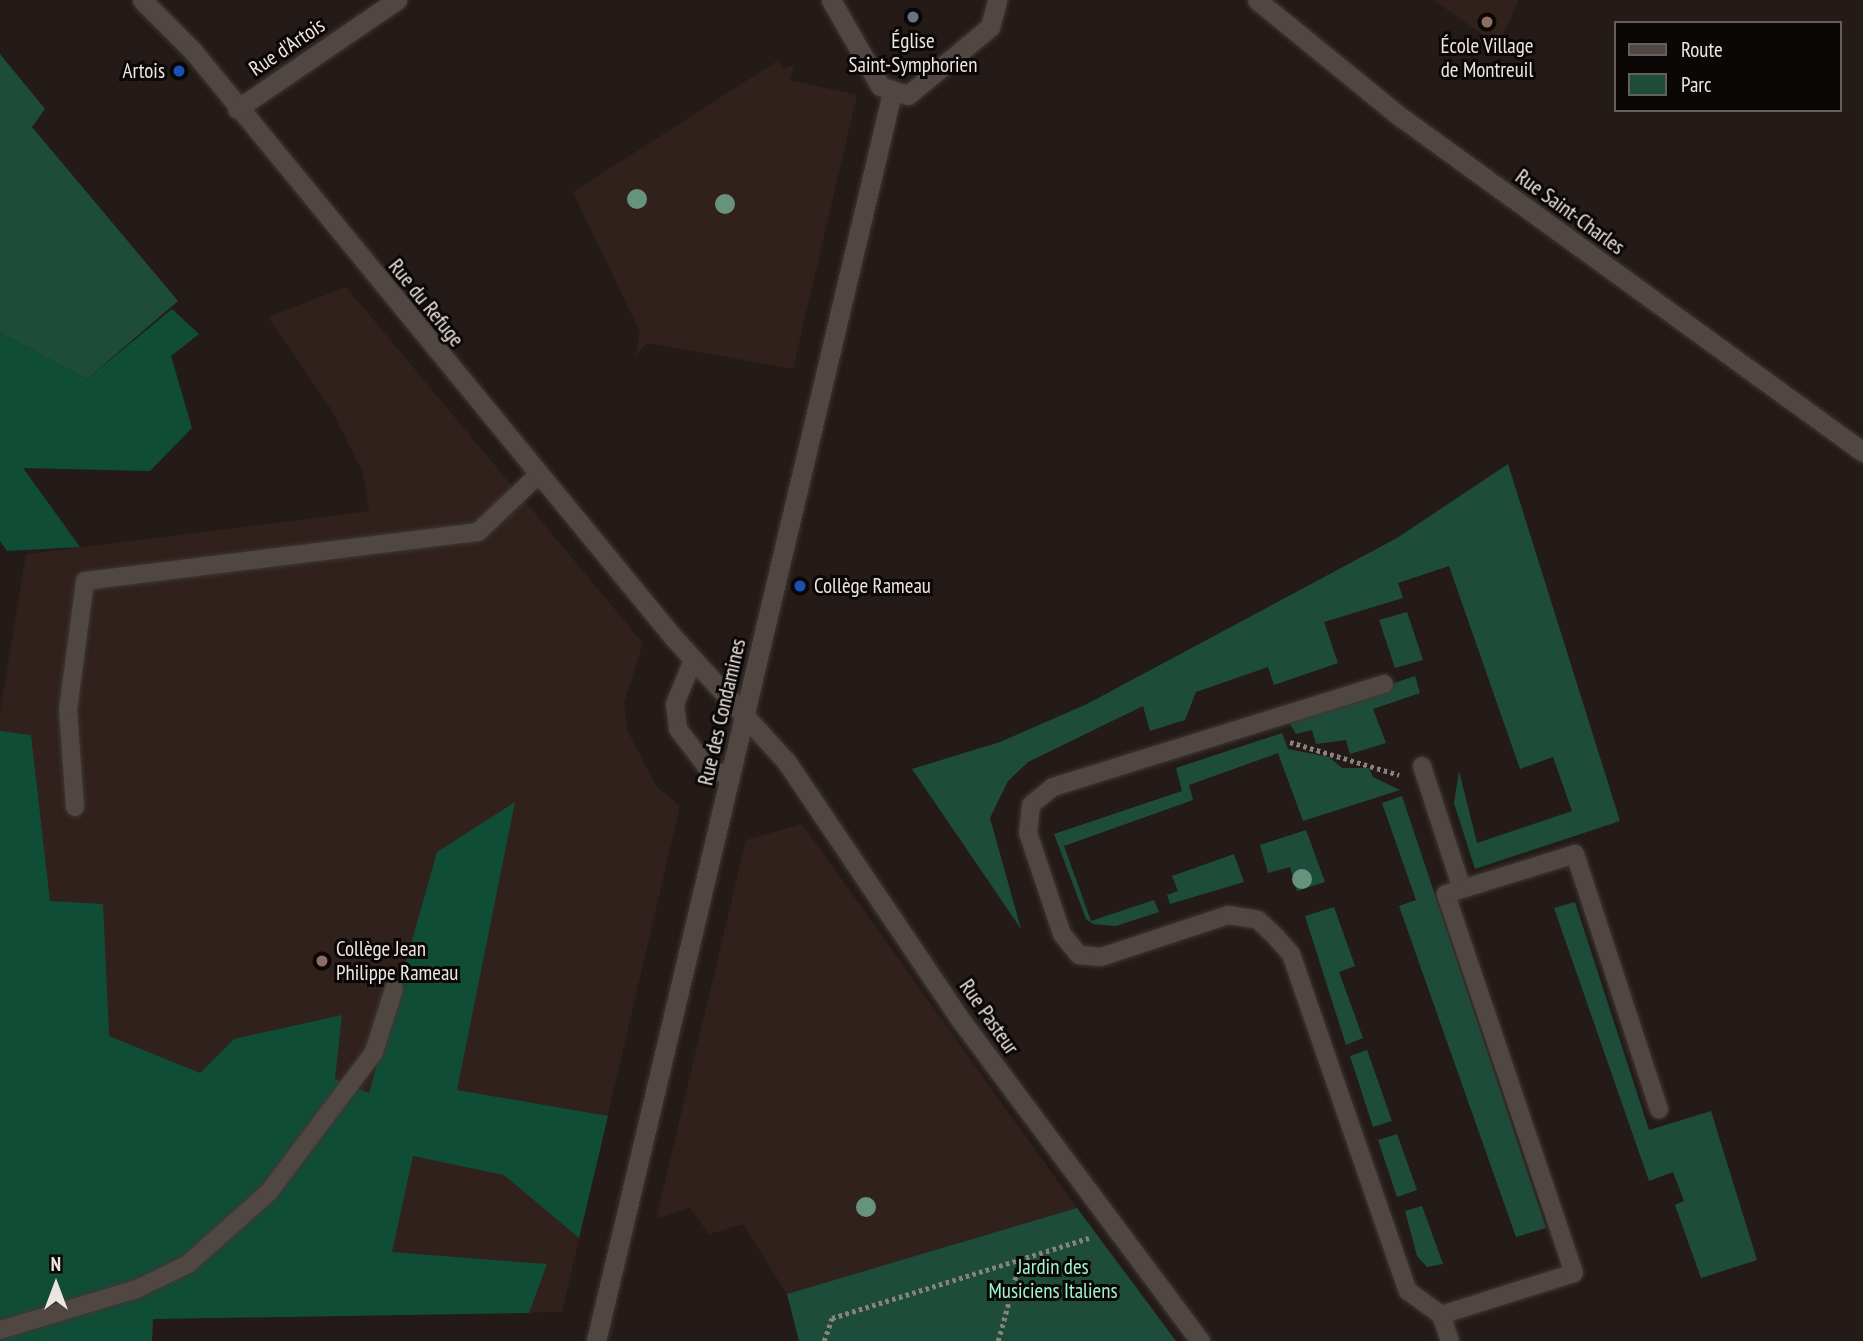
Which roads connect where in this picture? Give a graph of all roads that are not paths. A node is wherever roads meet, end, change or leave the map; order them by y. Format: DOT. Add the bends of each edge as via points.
graph roads {
  1 [pos="142,0"];
  2 [pos="397,0"];
  3 [pos="831,0"];
  4 [pos="997,0"];
  5 [pos="1257,0"];
  6 [pos="892,93"];
  7 [pos="237,109"];
  8 [pos="1863,452"];
  9 [pos="538,475"];
  10 [pos="693,660"];
  11 [pos="1384,684"];
  12 [pos="745,716"];
  13 [pos="1422,766"];
  14 [pos="730,776"];
  15 [pos="75,807"];
  16 [pos="1462,889"];
  17 [pos="394,989"];
  18 [pos="1659,1110"];
  19 [pos="1441,1315"];
  20 [pos="0,1329"];
  21 [pos="596,1341"];
  22 [pos="1200,1341"];
  23 [pos="1450,1341"];
  1 -- 7 [label="street, Rue du Refuge"];
  2 -- 7 [label="street, Rue d'Artois"];
  3 -- 6 [label="street" via="880,86"];
  4 -- 6 [label="street" via="990,27 981,36 908,94"];
  5 -- 8 [label="street, Rue Saint-Charles" via="1398,115"];
  6 -- 12 [label="street, Rue des Condamines"];
  7 -- 9 [label="street, Rue du Refuge"];
  9 -- 10 [label="street, Rue du Refuge"];
  9 -- 15 [label="lane" via="478,532 85,581 68,710"];
  10 -- 12 [label="street, Rue Pasteur"];
  10 -- 14 [label="lane" via="675,704 678,729 708,767"];
  11 -- 19 [label="lane" via="1053,787 1031,805 1028,833 1062,934 1079,954 1101,957 1228,915 1258,920 1276,937 1290,954 1408,1291"];
  12 -- 14 [label="street, Rue des Condamines"];
  12 -- 22 [label="street, Rue Pasteur" via="786,761 963,1023"];
  13 -- 16 [label="lane"];
  14 -- 21 [label="street, Rue des Condamines"];
  16 -- 18 [label="lane" via="1575,854"];
  16 -- 19 [label="lane" via="1446,894 1574,1273"];
  17 -- 20 [label="lane" via="374,1052 269,1192 188,1264 126,1293"];
  19 -- 23 [label="lane"];
}
